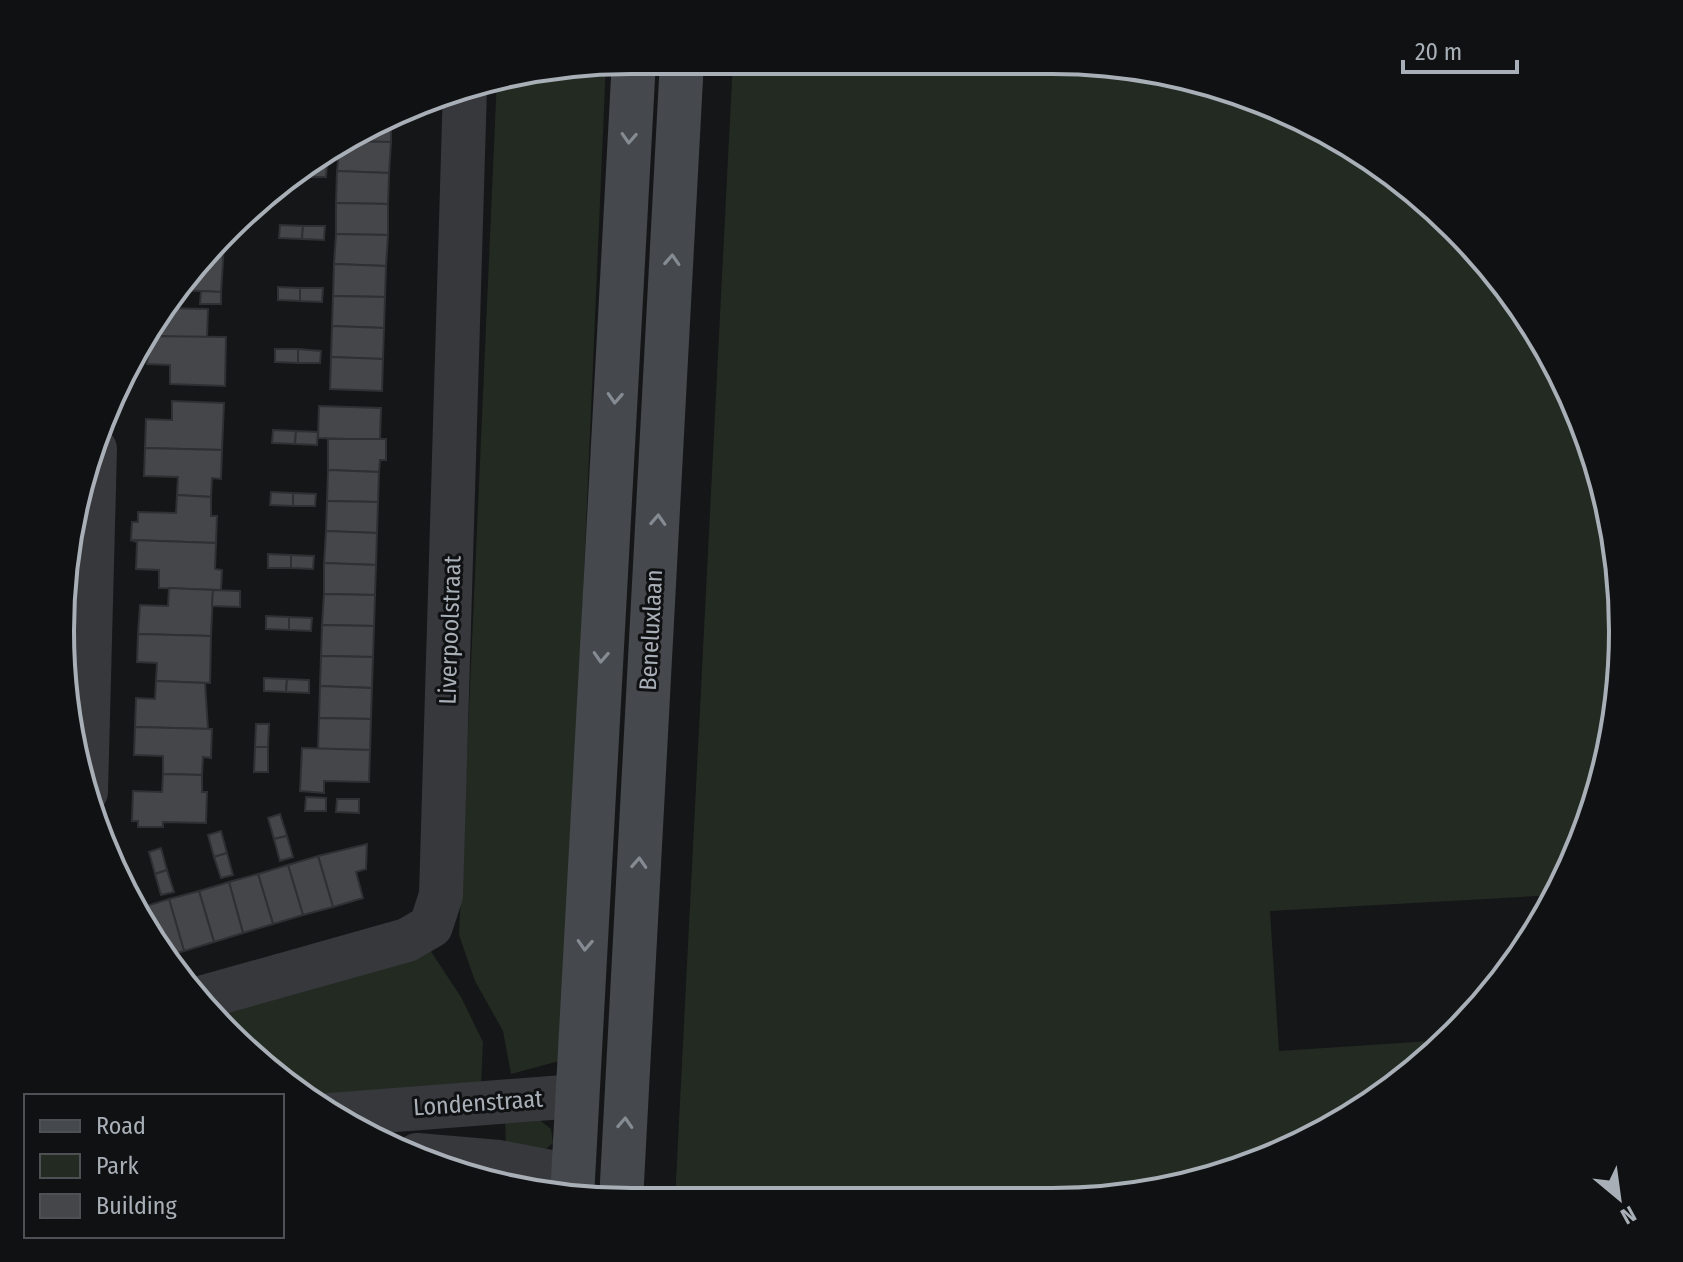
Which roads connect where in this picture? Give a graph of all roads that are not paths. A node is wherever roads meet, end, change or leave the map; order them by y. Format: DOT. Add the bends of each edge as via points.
graph roads {
  1 [pos="633,74"];
  2 [pos="681,74"];
  3 [pos="465,100"];
  4 [pos="82,540"];
  5 [pos="85,741"];
  6 [pos="210,995"];
  7 [pos="577,1096"];
  8 [pos="352,1113"];
  9 [pos="452,1158"];
  10 [pos="561,1183"];
  11 [pos="572,1185"];
  12 [pos="622,1188"];
  1 -- 7 [label="street, Beneluxlaan, one-way"];
  12 -- 2 [label="street, Beneluxlaan, one-way"];
  3 -- 6 [label="street, Liverpoolstraat" via="441,895 431,926 407,940"];
  4 -- 5 [label="street"];
  7 -- 8 [label="street, Londenstraat"];
  7 -- 11 [label="street, Beneluxlaan"];
  9 -- 10 [label="street, Londenstraat" via="499,1162"];
}
